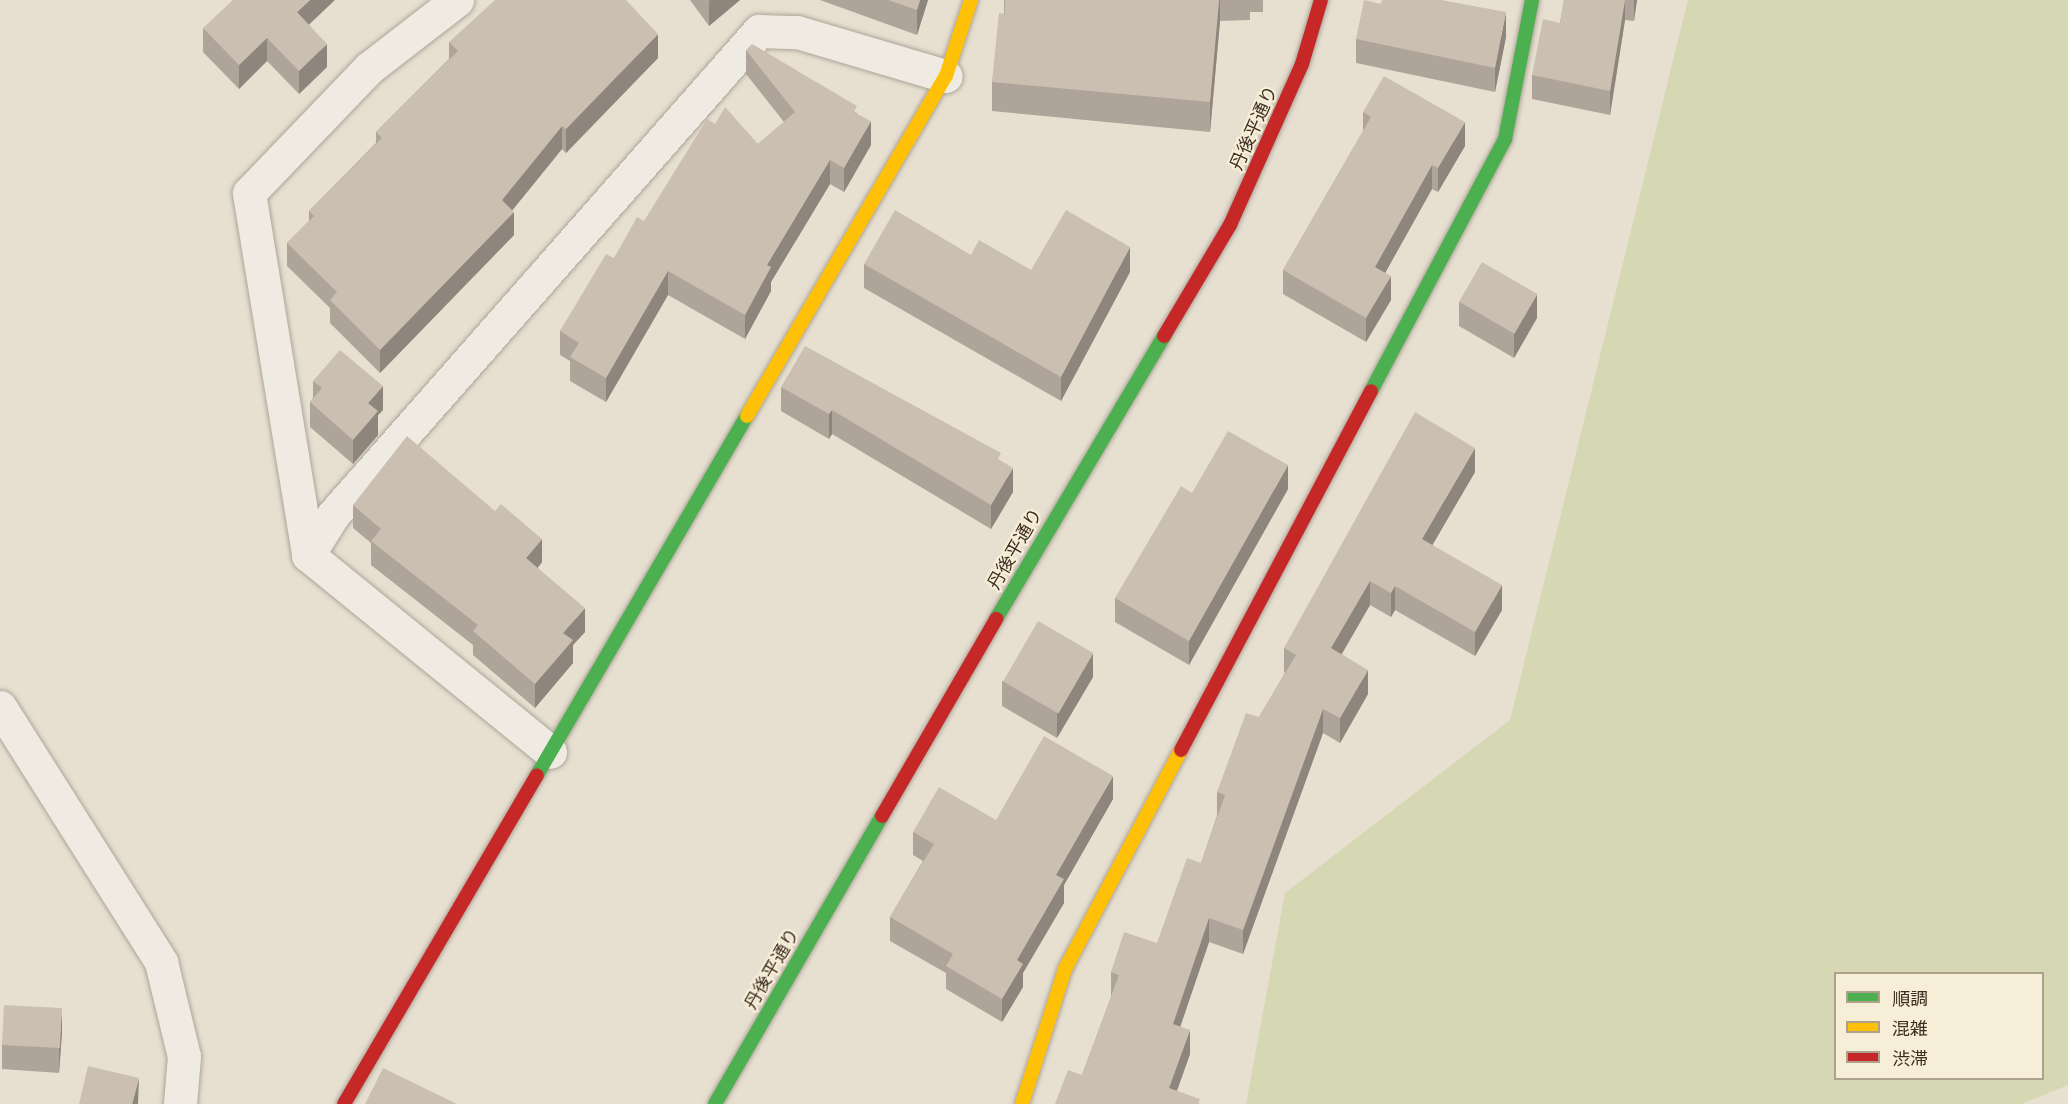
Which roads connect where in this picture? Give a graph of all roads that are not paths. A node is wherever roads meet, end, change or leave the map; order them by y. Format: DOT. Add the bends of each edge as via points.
graph roads {
  1 [pos="457,0"];
  2 [pos="971,0"];
  3 [pos="1321,0"];
  4 [pos="1532,0"];
  5 [pos="946,76"];
  6 [pos="308,555"];
  7 [pos="0,706"];
  8 [pos="550,752"];
  9 [pos="180,1104"];
  10 [pos="344,1104"];
  11 [pos="716,1104"];
  12 [pos="1022,1104"];
  1 -- 6 [label="street" via="369,68 249,193"];
  2 -- 5 [label="street"];
  3 -- 11 [label="street, 丹後平通り" via="1302,64 1230,225 1040,542"];
  4 -- 12 [label="street" via="1505,139 1065,969"];
  5 -- 6 [label="street" via="797,32 759,31 333,515"];
  5 -- 8 [label="street"];
  6 -- 8 [label="street"];
  7 -- 9 [label="street" via="162,962 184,1056"];
  8 -- 10 [label="street"];
}
